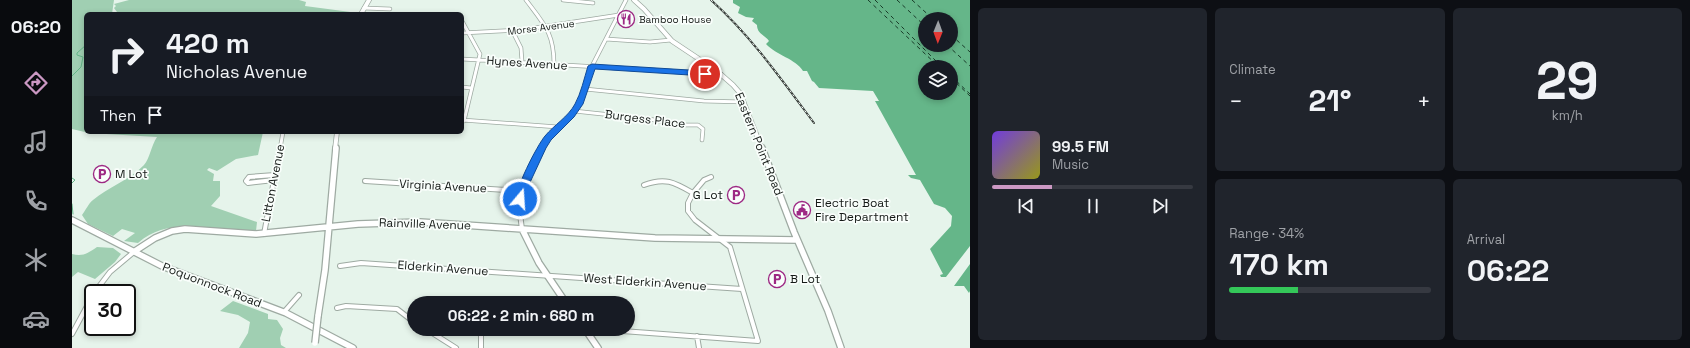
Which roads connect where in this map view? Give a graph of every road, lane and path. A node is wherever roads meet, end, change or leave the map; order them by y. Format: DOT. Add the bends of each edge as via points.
graph roads {
  1 [pos="368,0"];
  2 [pos="526,0"];
  3 [pos="564,0"];
  4 [pos="626,0"];
  5 [pos="634,0"];
  6 [pos="593,3"];
  7 [pos="364,8"];
  8 [pos="390,9"];
  9 [pos="362,12"];
  10 [pos="619,15"];
  11 [pos="464,24"];
  12 [pos="547,28"];
  13 [pos="513,32"];
  14 [pos="464,33"];
  15 [pos="469,33"];
  16 [pos="606,39"];
  17 [pos="671,40"];
  18 [pos="464,59"];
  19 [pos="479,60"];
  20 [pos="522,62"];
  21 [pos="554,64"];
  22 [pos="592,66"];
  23 [pos="721,74"];
  24 [pos="464,87"];
  25 [pos="471,88"];
  26 [pos="585,89"];
  27 [pos="744,102"];
  28 [pos="574,111"];
  29 [pos="464,117"];
  30 [pos="464,121"];
  31 [pos="558,127"];
  32 [pos="283,134"];
  33 [pos="337,134"];
  34 [pos="702,140"];
  35 [pos="275,174"];
  36 [pos="711,178"];
  37 [pos="274,180"];
  38 [pos="365,181"];
  39 [pos="644,185"];
  40 [pos="521,191"];
  41 [pos="693,193"];
  42 [pos="72,220"];
  43 [pos="328,226"];
  44 [pos="522,229"];
  45 [pos="264,234"];
  46 [pos="721,240"];
  47 [pos="797,240"];
  48 [pos="135,251"];
  49 [pos="340,266"];
  50 [pos="547,275"];
  51 [pos="101,284"];
  52 [pos="742,289"];
  53 [pos="299,296"];
  54 [pos="561,296"];
  55 [pos="337,308"];
  56 [pos="84,312"];
  57 [pos="284,312"];
  58 [pos="407,317"];
  59 [pos="635,332"];
  60 [pos="72,334"];
  61 [pos="437,336"];
  62 [pos="481,336"];
  63 [pos="590,336"];
  64 [pos="697,336"];
  65 [pos="448,343"];
  66 [pos="314,345"];
  67 [pos="353,348"];
  68 [pos="445,348"];
  69 [pos="456,348"];
  70 [pos="481,348"];
  71 [pos="598,348"];
  72 [pos="699,348"];
  73 [pos="841,348"];
  1 -- 7 [label="main road"];
  2 -- 12 [label="street"];
  3 -- 6 [label="street"];
  4 -- 10 [label="street"];
  5 -- 17 [label="main road, Eastern Point Road"];
  7 -- 8 [label="street"];
  7 -- 9 [label="main road"];
  10 -- 12 [label="street, Morse Avenue"];
  10 -- 16 [label="street"];
  11 -- 15 [label="street"];
  12 -- 13 [label="street, Morse Avenue"];
  12 -- 21 [label="street" via="553,42"];
  13 -- 15 [label="street, Morse Avenue"];
  13 -- 20 [label="street" via="521,48"];
  14 -- 15 [label="street, Morse Avenue"];
  15 -- 19 [label="street" via="479,49"];
  16 -- 17 [label="street" via="650,42"];
  16 -- 22 [label="street"];
  17 -- 23 [label="main road, Eastern Point Road"];
  18 -- 19 [label="street, Hynes Avenue"];
  19 -- 20 [label="street, Hynes Avenue"];
  19 -- 25 [label="street"];
  20 -- 21 [label="street, Hynes Avenue"];
  21 -- 22 [label="street, Hynes Avenue"];
  22 -- 23 [label="street, Hynes Avenue"];
  22 -- 26 [label="street"];
  23 -- 27 [label="main road, Eastern Point Road" via="735,86"];
  24 -- 25 [label="street"];
  25 -- 29 [label="street"];
  26 -- 27 [label="street" via="704,101"];
  26 -- 28 [label="street"];
  27 -- 47 [label="main road, Eastern Point Road"];
  28 -- 31 [label="street"];
  28 -- 34 [label="street, Burgess Place" via="648,119 676,125 698,125 702,129"];
  30 -- 31 [label="street"];
  31 -- 40 [label="street" via="542,147"];
  32 -- 35 [label="street, Litton Avenue"];
  33 -- 43 [label="main road"];
  35 -- 37 [label="street, Litton Avenue"];
  35 -- 37 [label="street" via="250,177 246,181 248,183"];
  36 -- 41 [label="street" via="704,180"];
  37 -- 45 [label="street, Litton Avenue"];
  38 -- 40 [label="street, Virginia Avenue"];
  39 -- 41 [label="street" via="663,179"];
  40 -- 44 [label="street" via="519,207"];
  41 -- 46 [label="street" via="688,203 690,215"];
  42 -- 48 [label="main road, Poquonnock Road"];
  43 -- 44 [label="main road, Rainville Avenue" via="406,222"];
  43 -- 45 [label="main road, Rainville Avenue"];
  43 -- 66 [label="main road, bridge" via="325,270"];
  44 -- 46 [label="main road, Rainville Avenue"];
  44 -- 50 [label="main road"];
  45 -- 48 [label="main road, Rainville Avenue" via="180,229 155,238"];
  46 -- 47 [label="main road, Rainville Avenue"];
  46 -- 52 [label="street" via="730,247"];
  47 -- 73 [label="main road, Eastern Point Road"];
  48 -- 51 [label="street" via="110,272"];
  48 -- 57 [label="main road, Poquonnock Road" via="179,274"];
  49 -- 50 [label="street, Elderkin Avenue" via="360,263"];
  50 -- 52 [label="street, West Elderkin Avenue"];
  50 -- 54 [label="main road"];
  52 -- 64 [label="street" via="758,341"];
  53 -- 57 [label="street"];
  55 -- 58 [label="street" via="346,306 397,309"];
  56 -- 60 [label="street"];
  57 -- 67 [label="main road, Poquonnock Road"];
  59 -- 64 [label="street"];
  61 -- 65 [label="street"];
  62 -- 70 [label="street"];
  63 -- 71 [label="main road"];
  64 -- 72 [label="street"];
  65 -- 68 [label="street"];
  65 -- 69 [label="street"];
}
